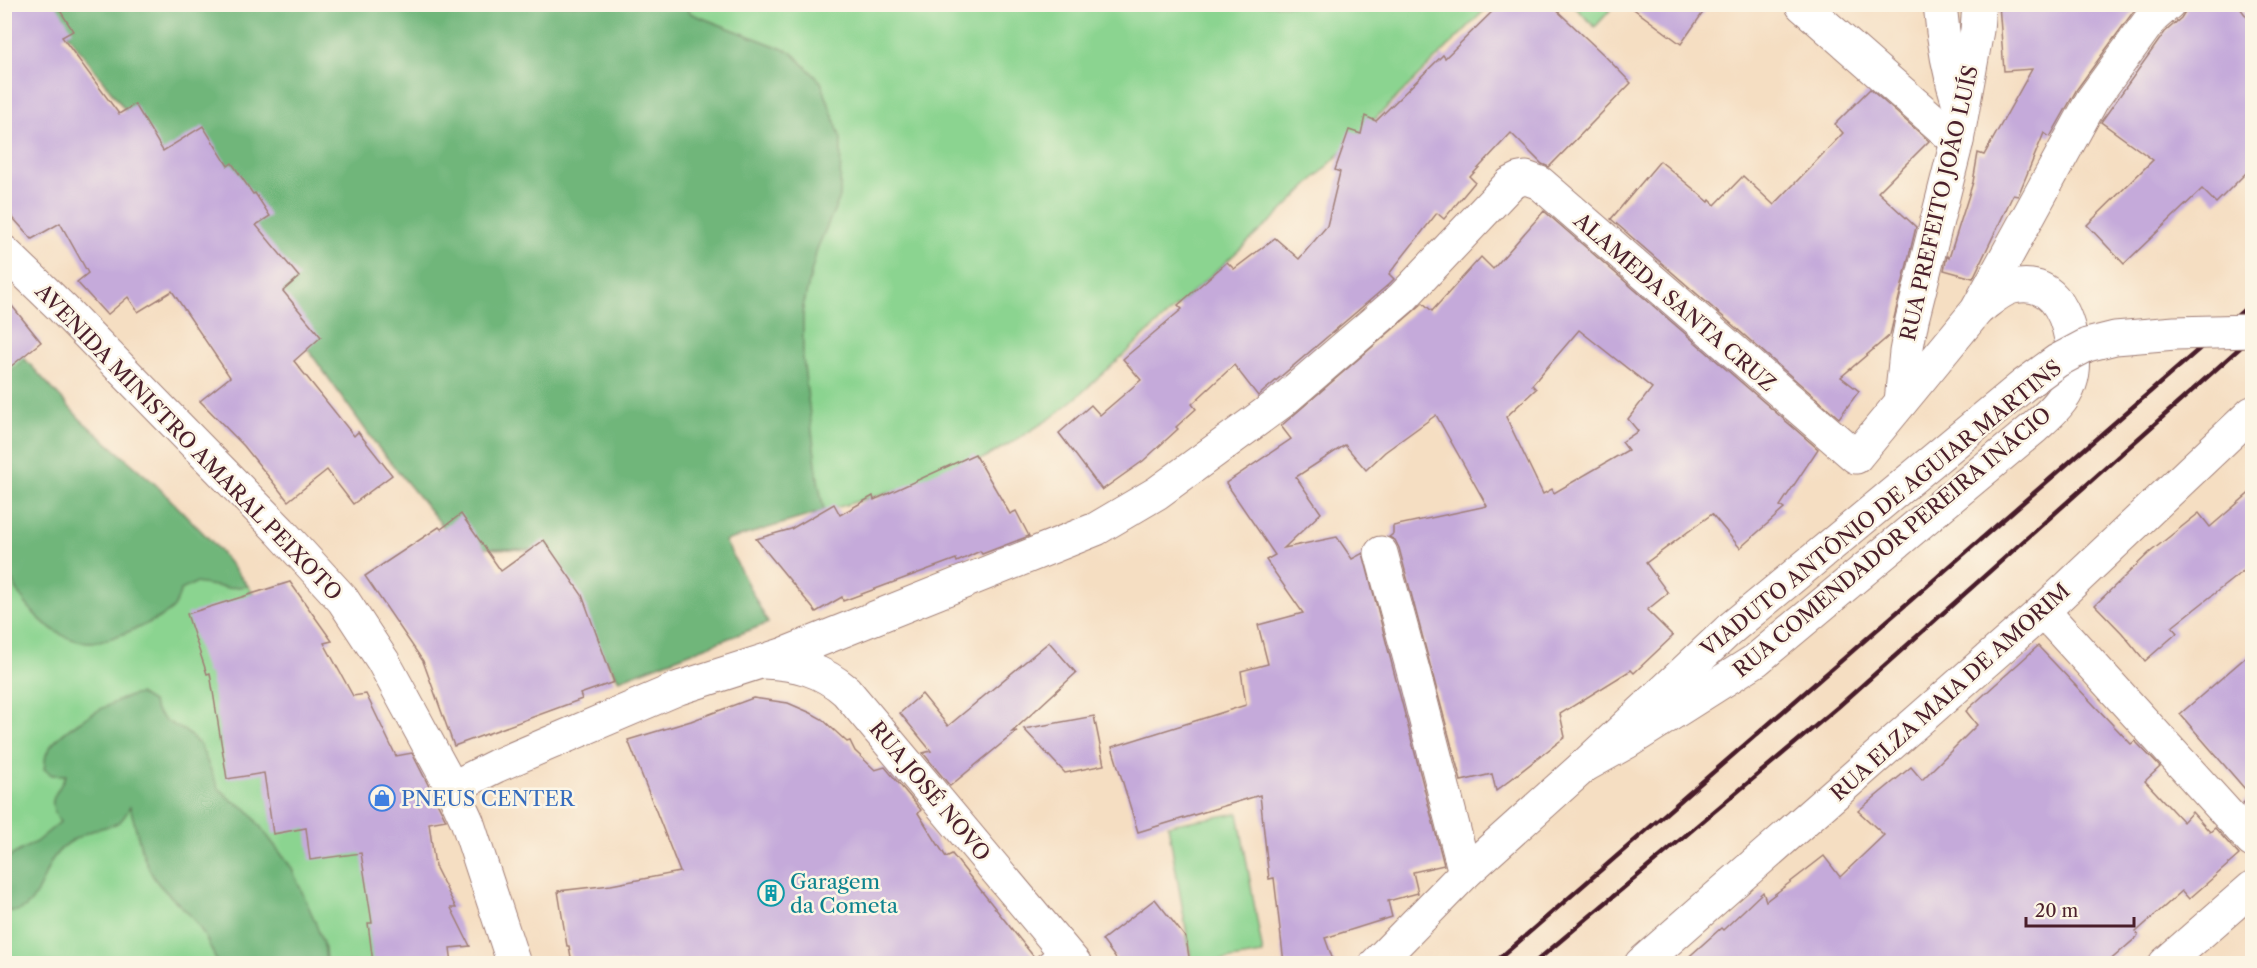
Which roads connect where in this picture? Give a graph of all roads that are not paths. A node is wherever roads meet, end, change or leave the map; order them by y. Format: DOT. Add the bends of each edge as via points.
graph roads {
  1 [pos="1940,4"];
  2 [pos="1979,4"];
  3 [pos="2168,4"];
  4 [pos="1802,5"];
  5 [pos="1960,127"];
  6 [pos="4,252"];
  7 [pos="1977,310"];
  8 [pos="2253,332"];
  9 [pos="1901,402"];
  10 [pos="2253,413"];
  11 [pos="1856,457"];
  12 [pos="1381,554"];
  13 [pos="2043,611"];
  14 [pos="770,659"];
  15 [pos="1584,766"];
  16 [pos="452,788"];
  17 [pos="2253,841"];
  18 [pos="1465,873"];
  19 [pos="2253,888"];
  20 [pos="1061,959"];
  21 [pos="514,963"];
  22 [pos="1376,963"];
  23 [pos="1641,963"];
  24 [pos="2165,963"];
  1 -- 5 [label="street" via="1943,42"];
  2 -- 5 [label="street, RUA PREFEITO JOÃO LUÍS"];
  3 -- 7 [label="street" via="2151,20 2092,100"];
  4 -- 5 [label="street"];
  5 -- 9 [label="street, RUA PREFEITO JOÃO LUÍS" via="1912,320"];
  6 -- 16 [label="street, AVENIDA MINISTRO AMARAL PEIXOTO" via="280,531 343,600 383,661"];
  7 -- 9 [label="street, RUA PREFEITO JOÃO LUÍS"];
  7 -- 15 [label="street, RUA COMENDADOR PEREIRA INÁCIO" via="2013,287 2042,289 2052,296 2068,326 2074,366 2060,403 2036,428 1756,660"];
  8 -- 15 [label="street, VIADUTO ANTÔNIO DE AGUIAR MARTINS, bridge" via="2115,338 2087,345 2058,361 1730,630"];
  9 -- 11 [label="street, RUA PREFEITO JOÃO LUÍS"];
  10 -- 13 [label="street, RUA ELZA MAIA DE AMORIM"];
  11 -- 14 [label="street, ALAMEDA SANTA CRUZ" via="1540,183 1520,179 1506,188 1402,298 1280,403 1157,493 1096,529"];
  12 -- 18 [label="street"];
  13 -- 17 [label="street"];
  13 -- 23 [label="street, RUA ELZA MAIA DE AMORIM"];
  14 -- 16 [label="street, RUA JOSÉ NOVO" via="652,699"];
  14 -- 20 [label="street, RUA JOSÉ NOVO" via="806,668 832,680 846,692"];
  15 -- 18 [label="street"];
  16 -- 21 [label="street, AVENIDA MINISTRO AMARAL PEIXOTO" via="467,821"];
  18 -- 22 [label="street"];
  19 -- 24 [label="street"];
}
